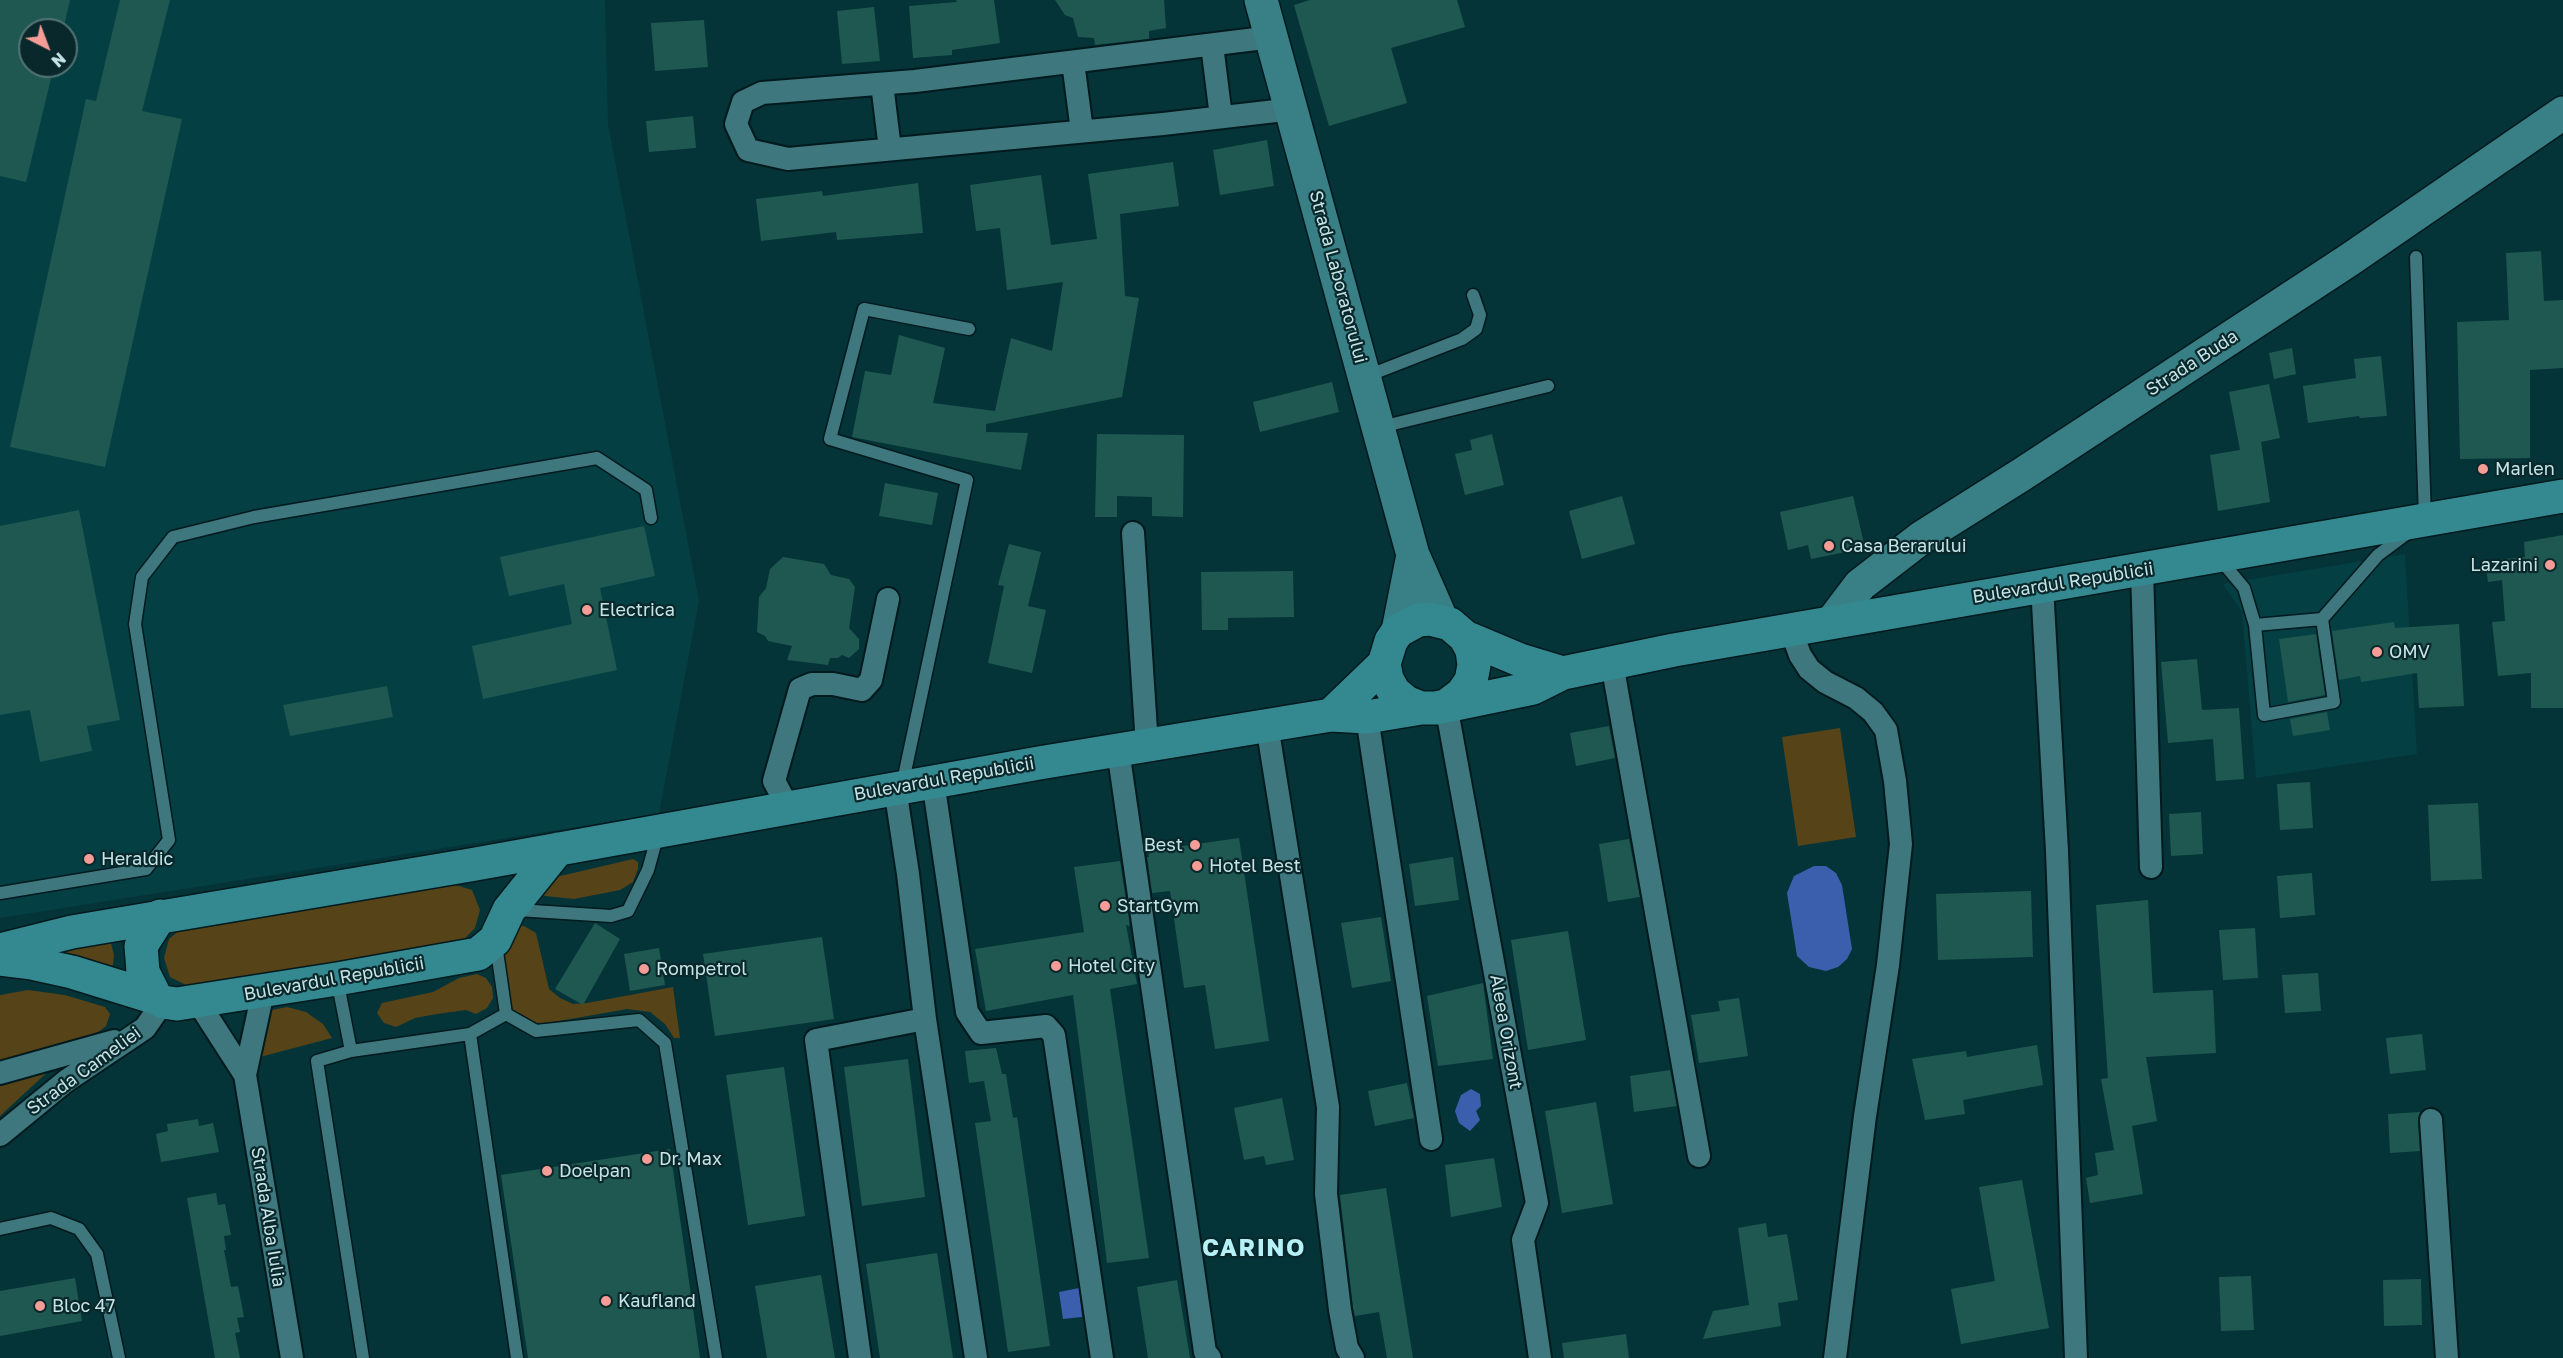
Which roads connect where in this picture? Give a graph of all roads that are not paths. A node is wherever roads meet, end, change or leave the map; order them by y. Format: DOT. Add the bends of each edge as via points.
graph roads {
  1 [pos="1261,0"];
  2 [pos="1272,37"];
  3 [pos="1212,45"];
  4 [pos="1073,62"];
  5 [pos="882,84"];
  6 [pos="1293,109"];
  7 [pos="2563,113"];
  8 [pos="1221,117"];
  9 [pos="1082,131"];
  10 [pos="890,149"];
  11 [pos="2416,257"];
  12 [pos="1473,295"];
  13 [pos="969,329"];
  14 [pos="1366,377"];
  15 [pos="1548,386"];
  16 [pos="1379,428"];
  17 [pos="2563,496"];
  18 [pos="651,518"];
  19 [pos="2426,520"];
  20 [pos="1133,533"];
  21 [pos="1413,555"];
  22 [pos="2219,557"];
  23 [pos="2142,570"];
  24 [pos="2042,586"];
  25 [pos="888,599"];
  26 [pos="2322,619"];
  27 [pos="1832,622"];
  28 [pos="2255,625"];
  29 [pos="1453,629"];
  30 [pos="1791,630"];
  31 [pos="1398,632"];
  32 [pos="1384,663"];
  33 [pos="1612,663"];
  34 [pos="1563,673"];
  35 [pos="1439,705"];
  36 [pos="1331,715"];
  37 [pos="1367,717"];
  38 [pos="1267,725"];
  39 [pos="1133,747"];
  40 [pos="910,785"];
  41 [pos="788,807"];
  42 [pos="660,830"];
  43 [pos="558,849"];
  44 [pos="470,865"];
  45 [pos="2151,867"];
  46 [pos="0,893"];
  47 [pos="160,916"];
  48 [pos="501,926"];
  49 [pos="0,950"];
  50 [pos="0,959"];
  51 [pos="337,979"];
  52 [pos="262,992"];
  53 [pos="160,1000"];
  54 [pos="198,1002"];
  55 [pos="506,1014"];
  56 [pos="925,1019"];
  57 [pos="470,1034"];
  58 [pos="136,1035"];
  59 [pos="351,1051"];
  60 [pos="0,1073"];
  61 [pos="245,1075"];
  62 [pos="2431,1119"];
  63 [pos="0,1135"];
  64 [pos="1431,1139"];
  65 [pos="1699,1156"];
  66 [pos="0,1229"];
  67 [pos="119,1358"];
  68 [pos="292,1358"];
  69 [pos="363,1358"];
  70 [pos="517,1358"];
  71 [pos="716,1358"];
  72 [pos="860,1358"];
  73 [pos="976,1358"];
  74 [pos="1102,1358"];
  75 [pos="1210,1358"];
  76 [pos="1353,1358"];
  77 [pos="1540,1358"];
  78 [pos="1835,1358"];
  79 [pos="2076,1358"];
  80 [pos="2447,1358"];
  1 -- 2 [label="main road, Strada Laboratorului"];
  2 -- 3 [label="street"];
  2 -- 6 [label="main road, Strada Laboratorului"];
  3 -- 4 [label="street"];
  3 -- 8 [label="street"];
  4 -- 5 [label="street"];
  4 -- 9 [label="street"];
  5 -- 10 [label="street"];
  5 -- 10 [label="street" via="762,93 742,102 736,124 748,150 788,159"];
  6 -- 8 [label="street"];
  6 -- 14 [label="main road, Strada Laboratorului"];
  7 -- 27 [label="main road, Strada Buda" via="2349,260 1921,538 1860,585"];
  8 -- 9 [label="street"];
  9 -- 10 [label="street"];
  11 -- 19 [label="lane"];
  12 -- 14 [label="lane" via="1480,315 1476,329 1462,339"];
  13 -- 40 [label="lane" via="864,309 830,439 967,480"];
  14 -- 16 [label="main road, Strada Laboratorului"];
  15 -- 16 [label="lane"];
  16 -- 21 [label="main road, Strada Laboratorului"];
  17 -- 19 [label="main road, Bulevardul Republicii"];
  18 -- 46 [label="lane" via="646,490 597,458 254,517 173,537 142,577 135,624 169,840 146,869"];
  19 -- 22 [label="main road, Bulevardul Republicii"];
  19 -- 26 [label="lane" via="2378,555"];
  20 -- 39 [label="street"];
  21 -- 29 [label="main road, Strada Laboratorului"];
  21 -- 31 [label="main road"];
  22 -- 23 [label="main road, Bulevardul Republicii"];
  22 -- 28 [label="lane" via="2244,588"];
  23 -- 24 [label="main road, Bulevardul Republicii"];
  23 -- 45 [label="street"];
  24 -- 27 [label="main road, Bulevardul Republicii"];
  24 -- 79 [label="street" via="2057,851"];
  25 -- 41 [label="street" via="871,680 862,690 833,684 812,684 800,689 774,781"];
  26 -- 28 [label="lane"];
  26 -- 28 [label="lane" via="2334,702 2264,715"];
  27 -- 30 [label="main road, Bulevardul Republicii"];
  29 -- 31 [label="main road, Bulevardul Republicii" via="1430,619 1418,620"];
  29 -- 34 [label="main road, Bulevardul Republicii" via="1520,660"];
  29 -- 35 [label="main road" via="1472,650 1474,665 1471,681 1462,694"];
  30 -- 33 [label="main road, Bulevardul Republicii"];
  30 -- 78 [label="street" via="1809,669 1856,698 1886,730 1901,844"];
  31 -- 32 [label="main road"];
  32 -- 35 [label="main road" via="1394,692 1406,702"];
  32 -- 36 [label="main road"];
  33 -- 34 [label="main road, Bulevardul Republicii"];
  33 -- 65 [label="street"];
  34 -- 35 [label="main road, Bulevardul Republicii" via="1533,688"];
  35 -- 37 [label="main road, Bulevardul Republicii"];
  35 -- 77 [label="street, Aleea Orizont" via="1537,1203 1523,1240"];
  36 -- 37 [label="main road, Bulevardul Republicii"];
  36 -- 38 [label="main road, Bulevardul Republicii"];
  37 -- 64 [label="street"];
  38 -- 39 [label="main road, Bulevardul Republicii"];
  38 -- 76 [label="street" via="1328,1107 1326,1194 1340,1310 1347,1348"];
  39 -- 40 [label="main road, Bulevardul Republicii"];
  39 -- 75 [label="street" via="1205,1352"];
  40 -- 41 [label="main road, Bulevardul Republicii"];
  40 -- 56 [label="street" via="908,874"];
  40 -- 74 [label="street" via="968,1012 981,1032 1046,1026 1054,1035"];
  41 -- 42 [label="main road, Bulevardul Republicii"];
  42 -- 43 [label="main road, Bulevardul Republicii"];
  42 -- 48 [label="lane" via="648,870 628,911 611,916 535,909"];
  43 -- 44 [label="main road, Bulevardul Republicii"];
  43 -- 48 [label="main road, Bulevardul Republicii"];
  44 -- 47 [label="main road, Bulevardul Republicii"];
  44 -- 48 [label="main road" via="494,892"];
  47 -- 49 [label="main road, Bulevardul Republicii"];
  47 -- 53 [label="main road" via="141,946 143,972"];
  48 -- 51 [label="main road, Bulevardul Republicii" via="478,954"];
  48 -- 55 [label="lane"];
  50 -- 53 [label="main road, Bulevardul Republicii" via="72,972"];
  51 -- 52 [label="main road, Bulevardul Republicii"];
  51 -- 59 [label="lane"];
  52 -- 54 [label="main road, Bulevardul Republicii"];
  52 -- 61 [label="street, Strada Alba Iulia"];
  53 -- 54 [label="main road, Bulevardul Republicii" via="177,1004"];
  53 -- 58 [label="street, Strada Cameliei" via="145,1028"];
  54 -- 61 [label="street, Strada Alba Iulia"];
  55 -- 57 [label="lane"];
  55 -- 71 [label="lane" via="536,1031 639,1020 665,1043"];
  56 -- 72 [label="street" via="816,1040"];
  56 -- 73 [label="street"];
  57 -- 59 [label="lane"];
  57 -- 70 [label="lane"];
  58 -- 60 [label="street"];
  58 -- 63 [label="street, Strada Cameliei" via="66,1080"];
  59 -- 69 [label="lane" via="317,1062"];
  61 -- 68 [label="street, Strada Alba Iulia"];
  62 -- 80 [label="street"];
  66 -- 67 [label="lane" via="51,1218 79,1229 97,1254"];
}
